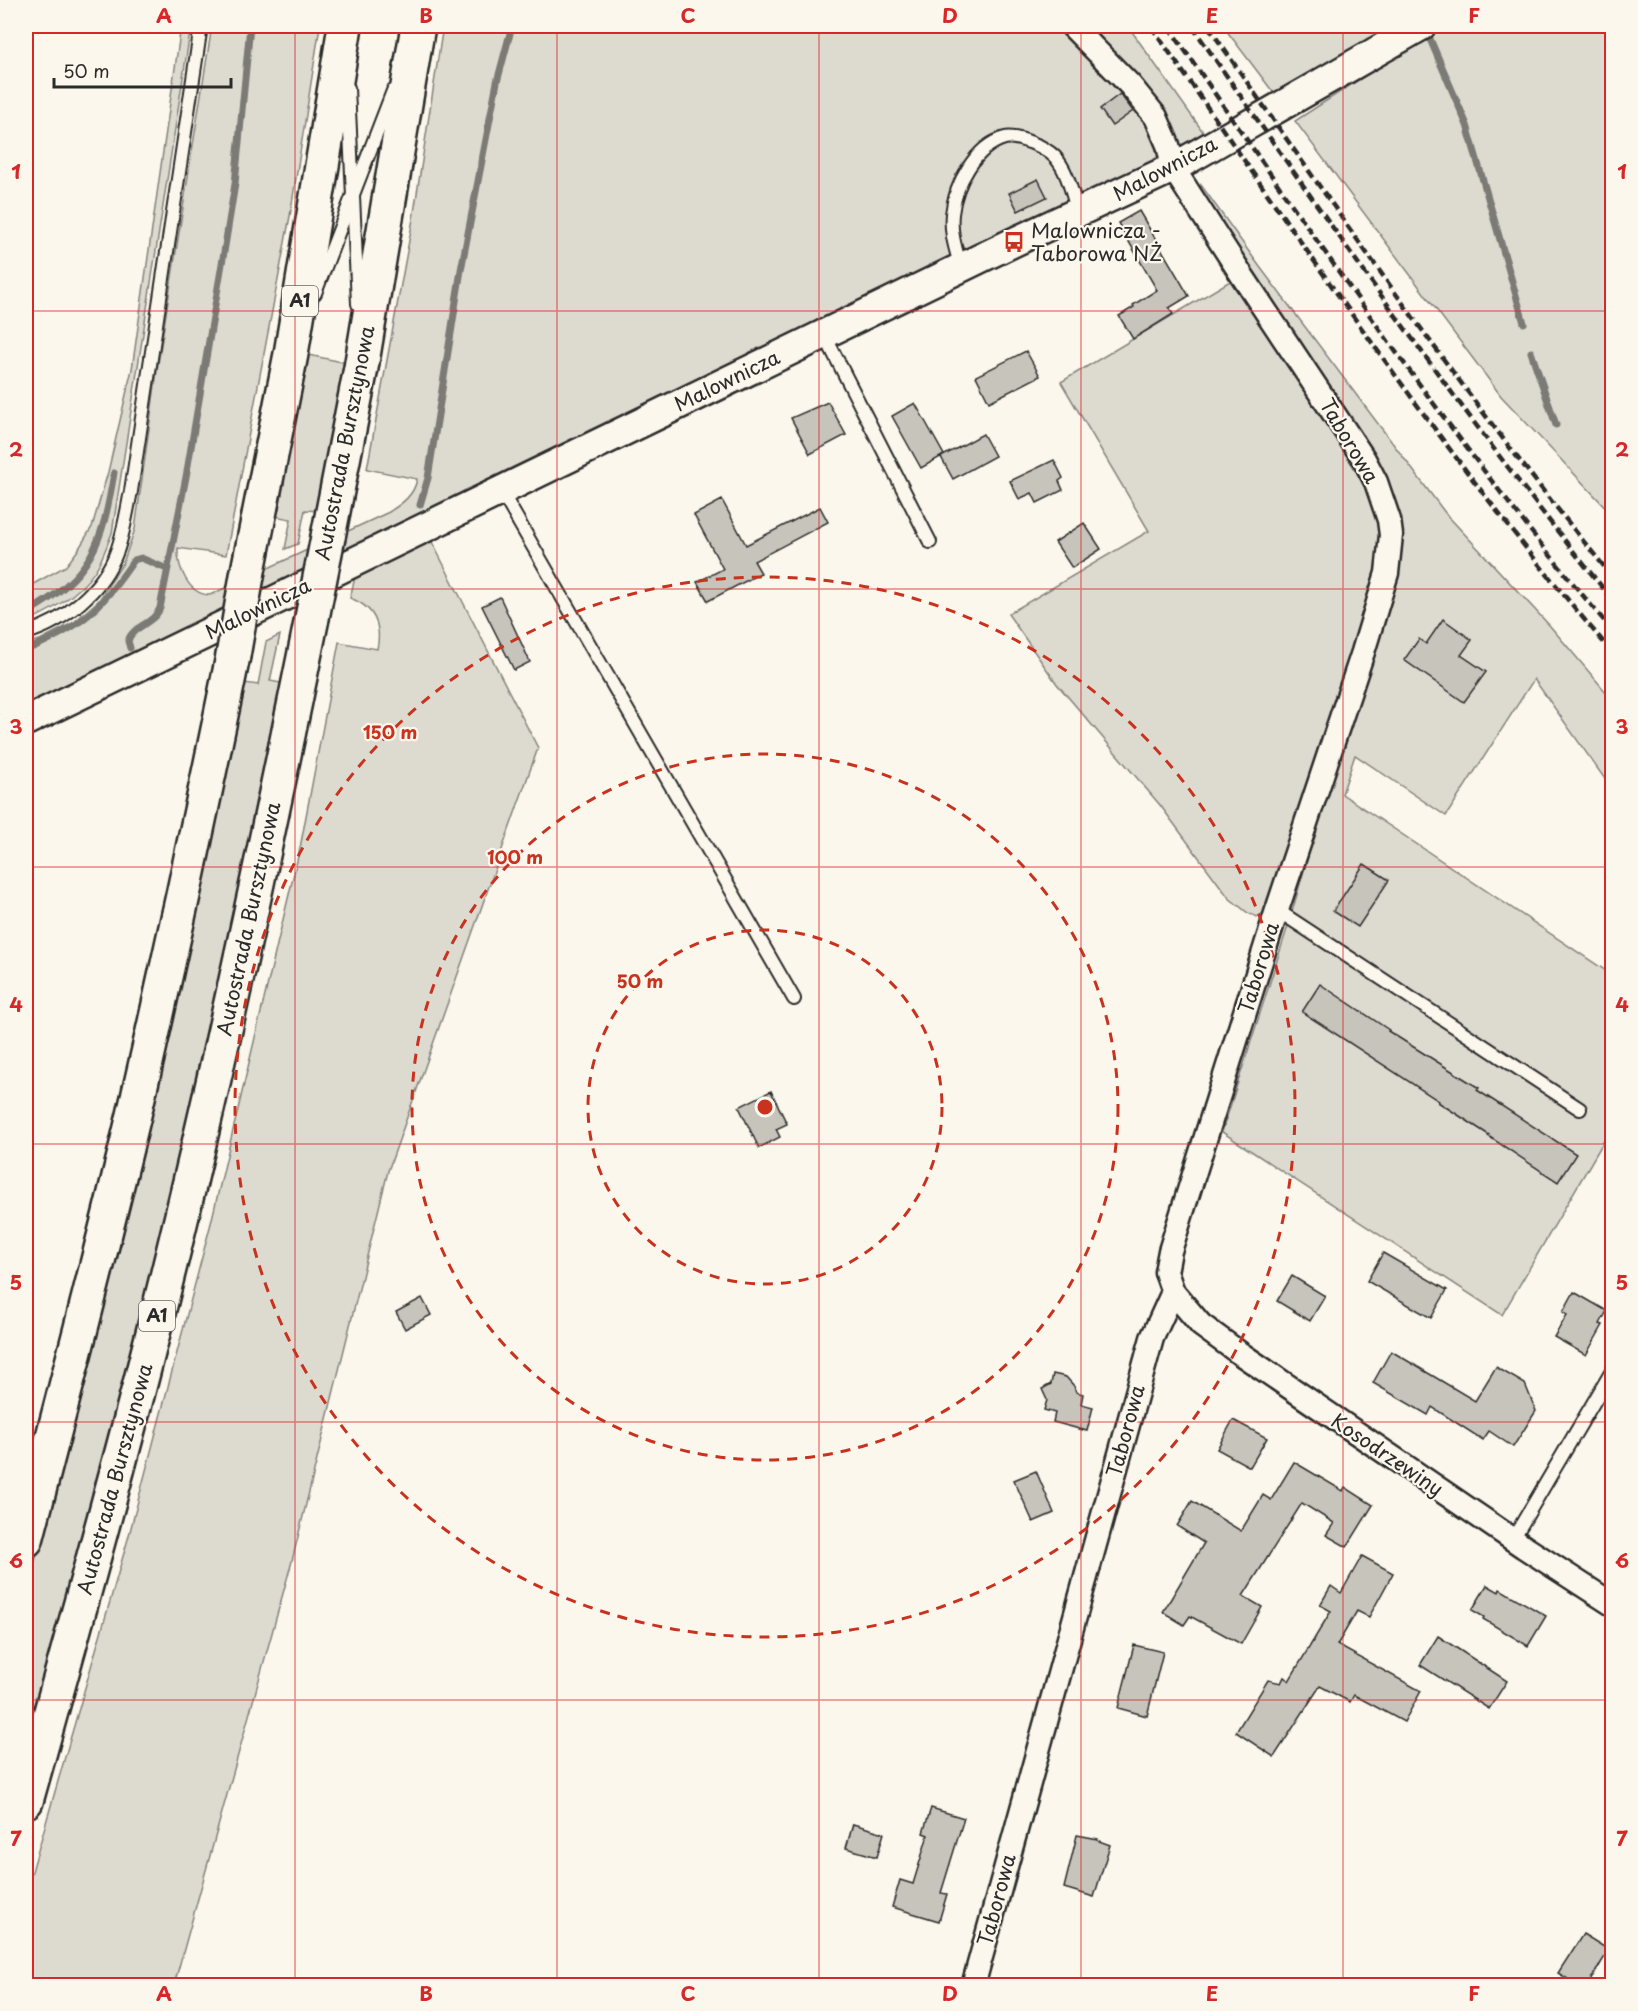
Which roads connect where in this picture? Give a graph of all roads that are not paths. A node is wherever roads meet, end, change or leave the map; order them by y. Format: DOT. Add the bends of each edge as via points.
graph roads {
  1 [pos="201,26"];
  2 [pos="345,26"];
  3 [pos="1072,26"];
  4 [pos="1421,26"];
  5 [pos="417,28"];
  6 [pos="1173,168"];
  7 [pos="353,195"];
  8 [pos="1079,213"];
  9 [pos="961,268"];
  10 [pos="824,334"];
  11 [pos="291,354"];
  12 [pos="361,368"];
  13 [pos="501,490"];
  14 [pos="930,542"];
  15 [pos="26,633"];
  16 [pos="26,721"];
  17 [pos="1277,910"];
  18 [pos="794,999"];
  19 [pos="1580,1109"];
  20 [pos="1173,1292"];
  21 [pos="1612,1371"];
  22 [pos="1513,1539"];
  23 [pos="26,1540"];
  24 [pos="1612,1604"];
  25 [pos="26,1801"];
  26 [pos="974,1986"];
  1 -- 15 [label="lane" via="134,475 117,551 99,581 77,605 58,619"];
  2 -- 7 [label="lane"];
  2 -- 11 [label="highway, A1"];
  3 -- 6 [label="street, Taborowa" via="1156,117"];
  4 -- 6 [label="street, Malownicza"];
  5 -- 7 [label="lane"];
  5 -- 12 [label="highway, Autostrada Bursztynowa / A1"];
  6 -- 8 [label="street, Malownicza"];
  6 -- 17 [label="street, Taborowa" via="1364,459 1389,520 1387,573"];
  7 -- 11 [label="lane"];
  7 -- 12 [label="lane"];
  8 -- 9 [label="street, Malownicza"];
  8 -- 9 [label="lane" via="1056,158 1023,139 1006,138 987,147 961,181 952,213 952,237"];
  9 -- 10 [label="street, Malownicza"];
  10 -- 13 [label="street, Malownicza"];
  10 -- 14 [label="lane"];
  11 -- 23 [label="highway, A1, bridge" via="201,812 134,1115"];
  12 -- 25 [label="highway, Autostrada Bursztynowa / A1, bridge" via="270,826 201,1139 152,1340"];
  13 -- 16 [label="street, Malownicza"];
  13 -- 18 [label="lane"];
  17 -- 19 [label="lane"];
  17 -- 20 [label="street, Taborowa" via="1170,1251 1166,1272"];
  20 -- 22 [label="street, Kosodrzewiny" via="1201,1325 1238,1352"];
  20 -- 26 [label="street, Taborowa" via="1152,1338"];
  21 -- 22 [label="lane"];
  22 -- 24 [label="street, Kosodrzewiny"];
}
